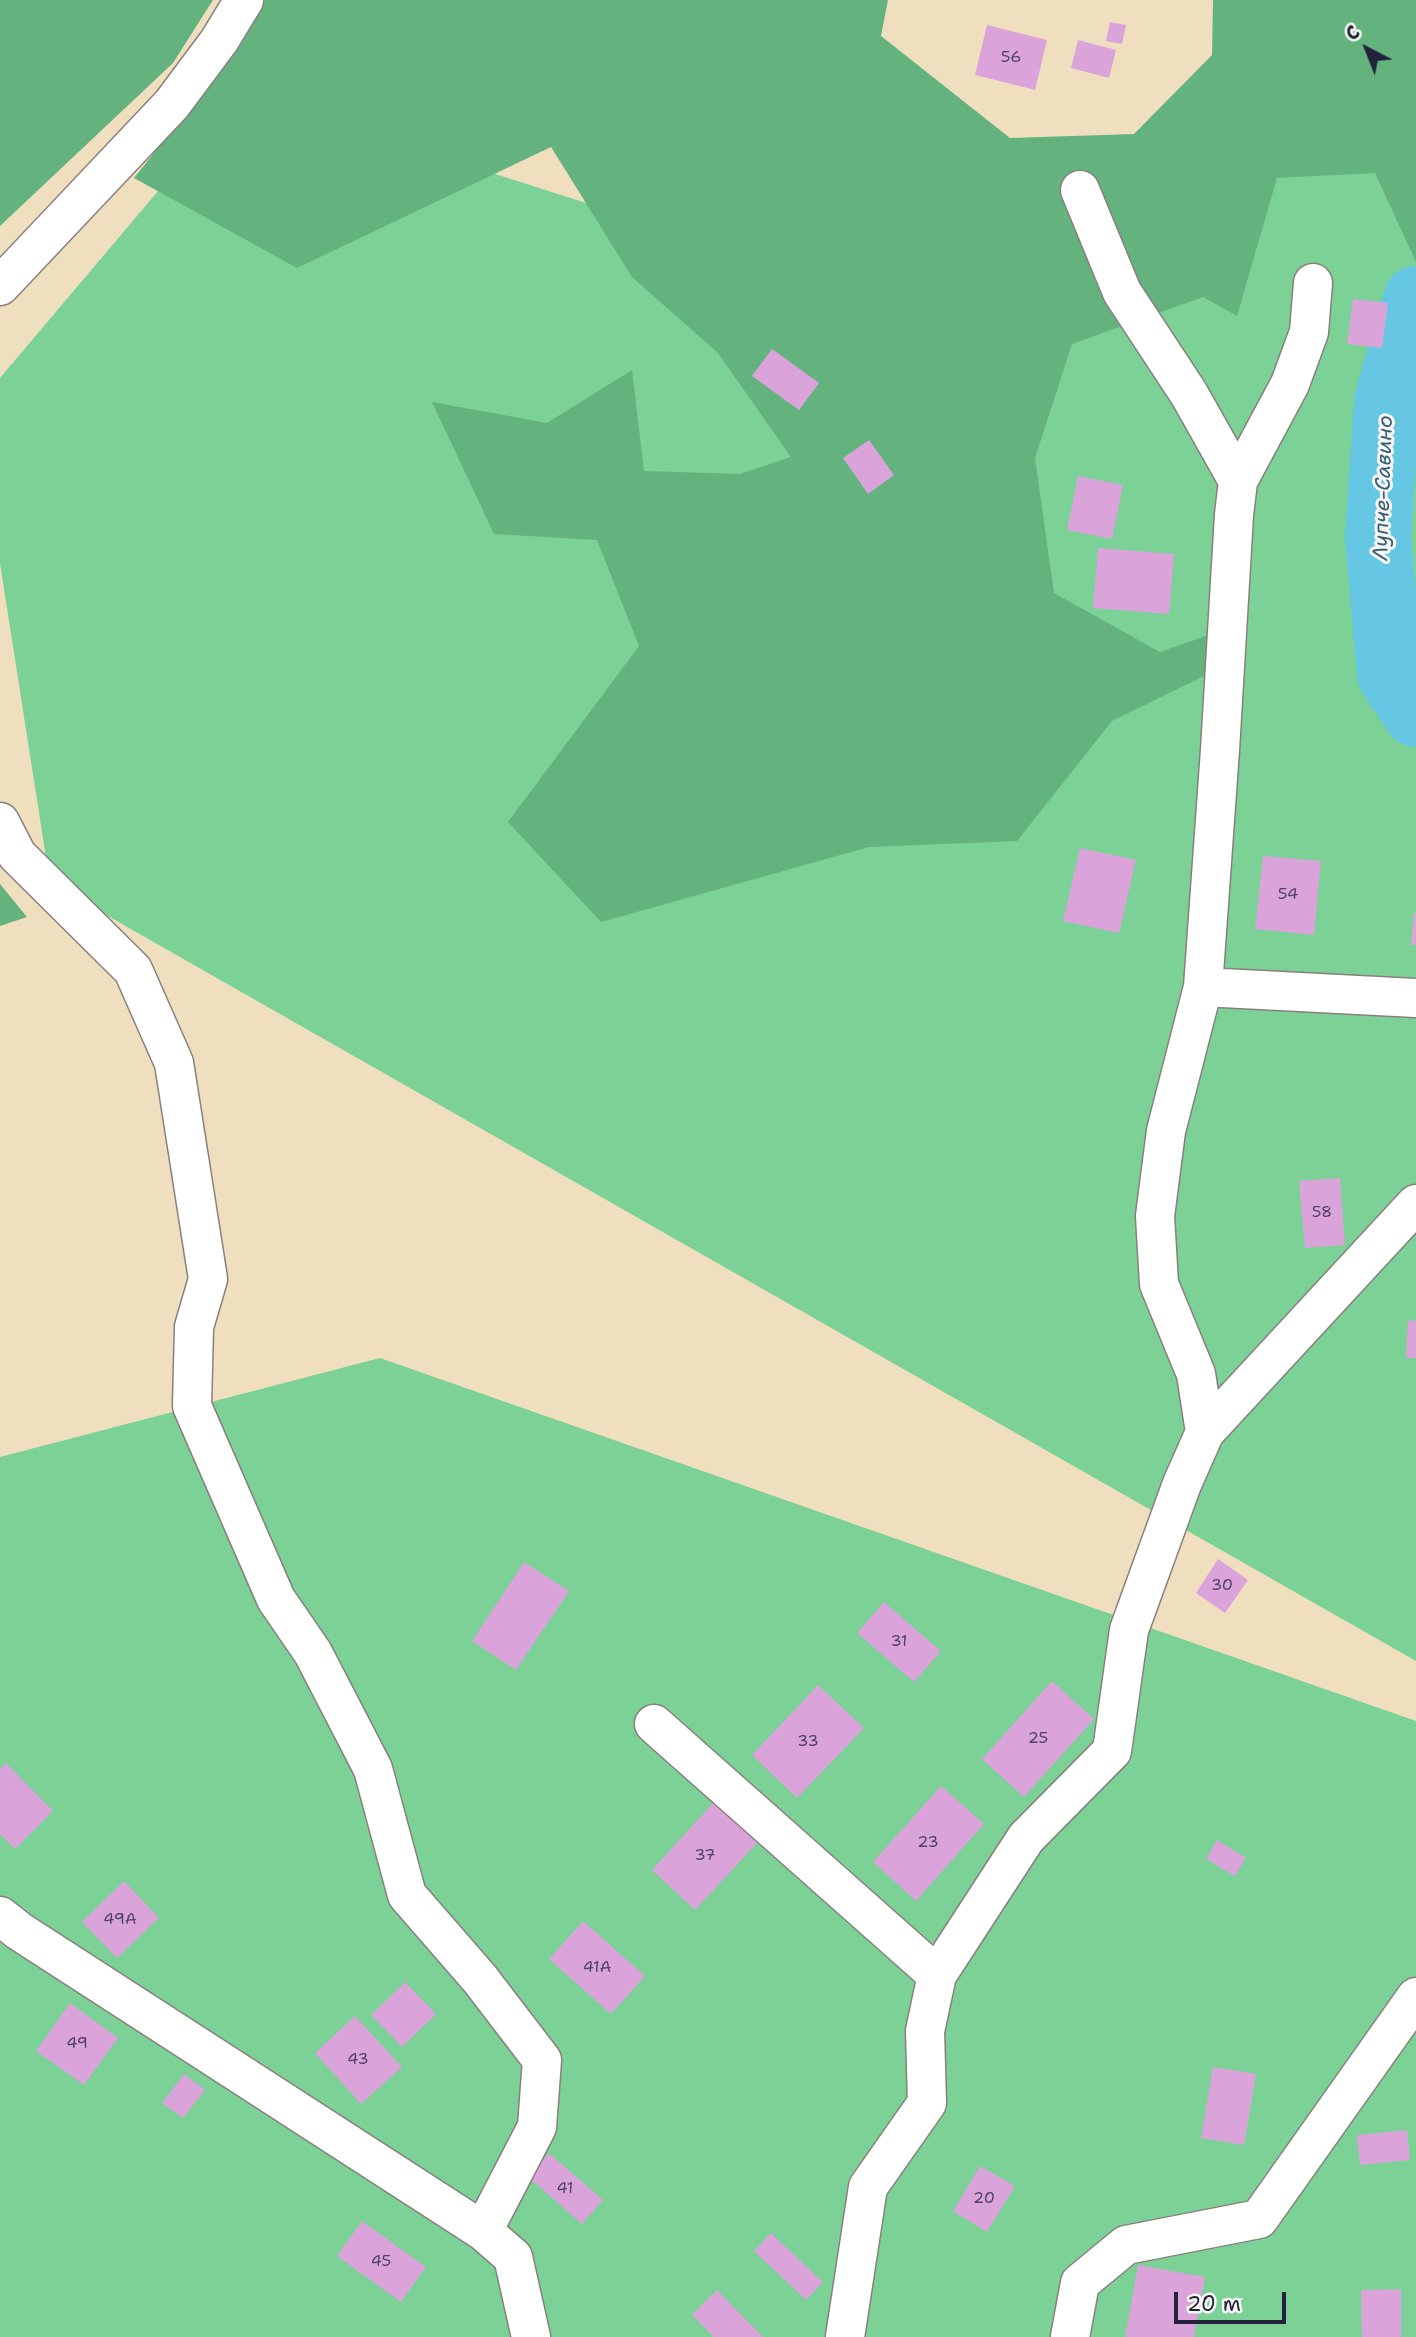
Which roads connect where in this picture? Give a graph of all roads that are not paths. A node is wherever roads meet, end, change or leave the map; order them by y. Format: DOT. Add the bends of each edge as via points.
graph roads {
  1 [pos="244,0"];
  2 [pos="1080,190"];
  3 [pos="1313,284"];
  4 [pos="0,286"];
  5 [pos="1238,481"];
  6 [pos="0,822"];
  7 [pos="1203,987"];
  8 [pos="1416,998"];
  9 [pos="1416,1204"];
  10 [pos="1205,1432"];
  11 [pos="654,1724"];
  12 [pos="0,1916"];
  13 [pos="937,1975"];
  14 [pos="1416,1997"];
  15 [pos="483,2231"];
  16 [pos="531,2337"];
  17 [pos="845,2337"];
  18 [pos="1070,2337"];
  1 -- 4 [label="street" via="172,104"];
  2 -- 5 [label="street" via="1122,292 1189,394"];
  3 -- 5 [label="street" via="1309,332 1290,384"];
  5 -- 7 [label="street"];
  6 -- 15 [label="street" via="17,855 133,970 174,1063 208,1279 194,1327 192,1406 276,1598 313,1653 373,1769 407,1895 542,2060 537,2127"];
  7 -- 8 [label="street"];
  7 -- 10 [label="street" via="1166,1131 1156,1216 1159,1284 1196,1374"];
  9 -- 10 [label="street"];
  10 -- 13 [label="street" via="1129,1630 1112,1751 1026,1838"];
  11 -- 13 [label="street"];
  12 -- 15 [label="street"];
  13 -- 17 [label="street" via="925,2031 927,2103 868,2186"];
  14 -- 18 [label="street" via="1259,2219 1126,2245 1080,2283"];
  15 -- 16 [label="street" via="513,2257"];
}
